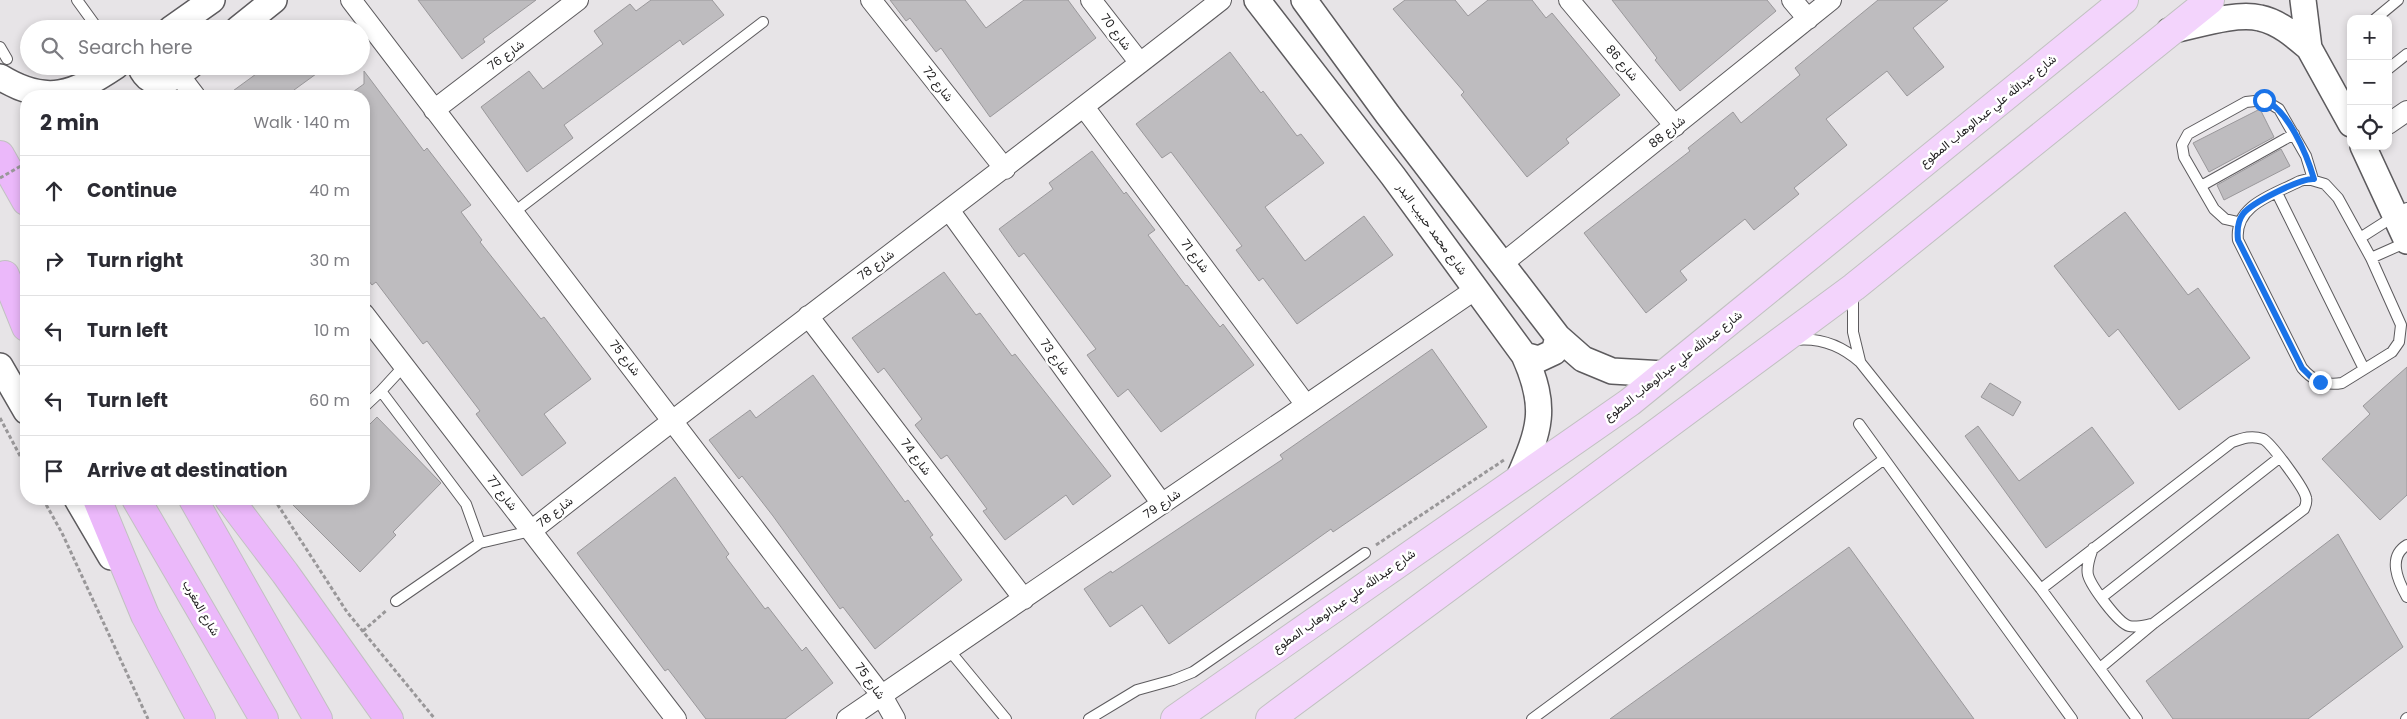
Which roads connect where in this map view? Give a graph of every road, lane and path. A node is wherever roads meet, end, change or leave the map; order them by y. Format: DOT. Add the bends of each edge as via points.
graph roads {
  1 [pos="77,0"];
  2 [pos="274,0"];
  3 [pos="351,0"];
  4 [pos="578,0"];
  5 [pos="871,0"];
  6 [pos="1091,0"];
  7 [pos="1221,0"];
  8 [pos="1257,0"];
  9 [pos="1304,0"];
  10 [pos="1570,0"];
  11 [pos="1792,0"];
  12 [pos="1831,0"];
  13 [pos="2124,0"];
  14 [pos="2210,0"];
  15 [pos="2303,0"];
  16 [pos="2398,0"];
  17 [pos="208,1"];
  18 [pos="2381,15"];
  19 [pos="1808,19"];
  20 [pos="91,20"];
  21 [pos="183,20"];
  22 [pos="249,20"];
  23 [pos="366,20"];
  24 [pos="763,22"];
  25 [pos="370,25"];
  26 [pos="2169,31"];
  27 [pos="0,48"];
  28 [pos="2308,48"];
  29 [pos="2407,54"];
  30 [pos="1140,63"];
  31 [pos="2392,66"];
  32 [pos="4,68"];
  33 [pos="102,75"];
  34 [pos="144,75"];
  35 [pos="177,75"];
  36 [pos="187,75"];
  37 [pos="32,90"];
  38 [pos="72,90"];
  39 [pos="193,90"];
  40 [pos="1084,107"];
  41 [pos="434,110"];
  42 [pos="2407,111"];
  43 [pos="1388,114"];
  44 [pos="2347,117"];
  45 [pos="2392,121"];
  46 [pos="1675,126"];
  47 [pos="1358,133"];
  48 [pos="2294,134"];
  49 [pos="2365,150"];
  50 [pos="0,156"];
  51 [pos="1422,157"];
  52 [pos="20,166"];
  53 [pos="1005,169"];
  54 [pos="1393,176"];
  55 [pos="0,178"];
  56 [pos="2314,179"];
  57 [pos="2201,186"];
  58 [pos="20,191"];
  59 [pos="2277,193"];
  60 [pos="948,210"];
  61 [pos="2401,212"];
  62 [pos="513,213"];
  63 [pos="2238,222"];
  64 [pos="2360,238"];
  65 [pos="2407,241"];
  66 [pos="2370,258"];
  67 [pos="1502,264"];
  68 [pos="2,271"];
  69 [pos="1854,287"];
  70 [pos="1476,289"];
  71 [pos="20,302"];
  72 [pos="20,314"];
  73 [pos="808,316"];
  74 [pos="370,322"];
  75 [pos="1558,337"];
  76 [pos="1767,350"];
  77 [pos="1524,355"];
  78 [pos="1860,362"];
  79 [pos="0,366"];
  80 [pos="404,366"];
  81 [pos="2364,369"];
  82 [pos="1664,374"];
  83 [pos="380,391"];
  84 [pos="20,401"];
  85 [pos="370,401"];
  86 [pos="1306,405"];
  87 [pos="0,418"];
  88 [pos="672,420"];
  89 [pos="1859,424"];
  90 [pos="1536,439"];
  91 [pos="20,456"];
  92 [pos="2279,458"];
  93 [pos="1883,460"];
  94 [pos="1518,480"];
  95 [pos="1162,504"];
  96 [pos="47,505"];
  97 [pos="81,505"];
  98 [pos="100,505"];
  99 [pos="139,505"];
  100 [pos="196,505"];
  101 [pos="234,505"];
  102 [pos="278,505"];
  103 [pos="531,531"];
  104 [pos="480,543"];
  105 [pos="2407,545"];
  106 [pos="2093,547"];
  107 [pos="1365,553"];
  108 [pos="2040,589"];
  109 [pos="2102,597"];
  110 [pos="2407,597"];
  111 [pos="1024,599"];
  112 [pos="396,601"];
  113 [pos="145,614"];
  114 [pos="2154,623"];
  115 [pos="363,631"];
  116 [pos="948,650"];
  117 [pos="2100,668"];
  118 [pos="882,696"];
  119 [pos="148,719"];
  120 [pos="201,719"];
  121 [pos="264,719"];
  122 [pos="318,719"];
  123 [pos="389,719"];
  124 [pos="435,719"];
  125 [pos="676,719"];
  126 [pos="847,719"];
  127 [pos="896,719"];
  128 [pos="1006,719"];
  129 [pos="1089,719"];
  130 [pos="1175,719"];
  131 [pos="1270,719"];
  132 [pos="1532,719"];
  133 [pos="2072,719"];
  134 [pos="2137,719"];
  1 -- 20 [label="lane"];
  2 -- 22 [label="street"];
  3 -- 23 [label="street, شارع 75"];
  4 -- 41 [label="street, شارع 76"];
  5 -- 53 [label="street, شارع 72"];
  6 -- 30 [label="street, شارع 70"];
  7 -- 30 [label="street, شارع 78"];
  8 -- 47 [label="street, شارع محمد حبيب البدر"];
  9 -- 43 [label="street"];
  10 -- 46 [label="street, شارع 86"];
  11 -- 19 [label="street"];
  12 -- 19 [label="street, شارع 88"];
  13 -- 82 [label="main road, شارع عبدالله علي عبدالوهاب المطوع"];
  14 -- 26 [label="main road"];
  15 -- 28 [label="street"];
  16 -- 18 [label="lane"];
  17 -- 21 [label="street"];
  19 -- 46 [label="street, شارع 88"];
  24 -- 62 [label="lane"];
  25 -- 41 [label="street, شارع 75"];
  26 -- 28 [label="street" via="2231,18 2260,18 2287,30"];
  26 -- 69 [label="main road"];
  27 -- 32 [label="lane"];
  28 -- 44 [label="street"];
  29 -- 31 [label="lane"];
  30 -- 40 [label="street, شارع 78"];
  32 -- 37 [label="street"];
  33 -- 38 [label="street"];
  34 -- 35 [label="street" via="152,80 166,81"];
  36 -- 39 [label="street"];
  40 -- 53 [label="street, شارع 78"];
  40 -- 86 [label="street, شارع 71"];
  41 -- 62 [label="street, شارع 75"];
  42 -- 45 [label="street"];
  43 -- 47 [label="street" via="1371,132"];
  43 -- 51 [label="street"];
  46 -- 67 [label="street, شارع 88"];
  47 -- 54 [label="street, شارع محمد حبيب البدر"];
  48 -- 56 [label="lane"];
  48 -- 57 [label="lane"];
  48 -- 57 [label="lane" via="2279,109 2264,100 2246,102 2188,134 2182,145 2184,157"];
  49 -- 61 [label="street"];
  50 -- 58 [label="highway"];
  51 -- 54 [label="street" via="1408,155 1396,162"];
  51 -- 67 [label="street"];
  52 -- 55 [label="path, bridge"];
  53 -- 60 [label="street, شارع 78"];
  54 -- 70 [label="street, شارع محمد حبيب البدر"];
  56 -- 59 [label="lane" via="2300,181"];
  56 -- 64 [label="lane" via="2331,189"];
  57 -- 63 [label="lane" via="2219,215"];
  59 -- 63 [label="lane" via="2247,209"];
  59 -- 81 [label="lane"];
  60 -- 73 [label="street, شارع 78"];
  60 -- 95 [label="street, شارع 73"];
  61 -- 64 [label="lane"];
  61 -- 65 [label="street"];
  62 -- 88 [label="street, شارع 75"];
  63 -- 81 [label="lane" via="2240,246 2306,372 2320,382 2337,384"];
  64 -- 66 [label="lane"];
  65 -- 66 [label="lane"];
  66 -- 81 [label="lane" via="2399,316 2402,330 2392,352"];
  67 -- 75 [label="street"];
  68 -- 71 [label="highway"];
  68 -- 72 [label="highway"];
  69 -- 76 [label="main road"];
  69 -- 78 [label="lane" via="1853,332"];
  70 -- 77 [label="street, شارع محمد حبيب البدر"];
  70 -- 86 [label="street, شارع 79"];
  73 -- 88 [label="street, شارع 78"];
  73 -- 111 [label="street, شارع 74"];
  74 -- 80 [label="street, شارع 77"];
  75 -- 77 [label="street" via="1554,352 1540,360"];
  75 -- 82 [label="street" via="1583,360 1612,371"];
  76 -- 78 [label="lane" via="1790,341 1816,340 1840,347"];
  76 -- 131 [label="main road"];
  77 -- 90 [label="street, شارع محمد حبيب البدر" via="1534,377 1540,408"];
  78 -- 108 [label="lane"];
  79 -- 84 [label="street"];
  80 -- 83 [label="lane"];
  80 -- 103 [label="street, شارع 77"];
  82 -- 94 [label="main road, شارع عبدالله علي عبدالوهاب المطوع" via="1630,402"];
  83 -- 85 [label="lane"];
  83 -- 104 [label="lane" via="466,504"];
  86 -- 95 [label="street, شارع 79"];
  87 -- 91 [label="path"];
  88 -- 103 [label="street, شارع 78"];
  88 -- 118 [label="street, شارع 75"];
  89 -- 93 [label="lane"];
  90 -- 94 [label="street, شارع محمد حبيب البدر"];
  90 -- 107 [label="path"];
  92 -- 106 [label="lane" via="2264,440 2243,437 2232,442"];
  92 -- 109 [label="lane"];
  92 -- 114 [label="lane" via="2305,493 2307,503 2304,509"];
  93 -- 132 [label="lane"];
  93 -- 133 [label="lane"];
  94 -- 130 [label="main road, شارع عبدالله علي عبدالوهاب المطوع"];
  95 -- 111 [label="street, شارع 79"];
  96 -- 119 [label="path"];
  97 -- 113 [label="street"];
  98 -- 113 [label="highway"];
  99 -- 121 [label="highway, شارع المغرب"];
  100 -- 122 [label="highway"];
  101 -- 123 [label="highway"];
  102 -- 115 [label="path" via="347,612"];
  103 -- 104 [label="lane"];
  103 -- 125 [label="street, شارع 77"];
  104 -- 112 [label="lane"];
  105 -- 110 [label="lane" via="2399,552 2396,561 2396,574"];
  106 -- 108 [label="lane"];
  106 -- 109 [label="lane" via="2088,573 2092,585"];
  107 -- 129 [label="lane" via="1193,672 1137,690"];
  108 -- 117 [label="lane"];
  109 -- 114 [label="lane" via="2121,622 2130,627"];
  111 -- 116 [label="street, شارع 79"];
  112 -- 115 [label="path"];
  113 -- 120 [label="highway"];
  114 -- 117 [label="lane"];
  115 -- 124 [label="path"];
  116 -- 118 [label="street, شارع 79"];
  116 -- 128 [label="lane"];
  117 -- 134 [label="lane"];
  118 -- 126 [label="street, شارع 79"];
  118 -- 127 [label="street, شارع 75"];
}
